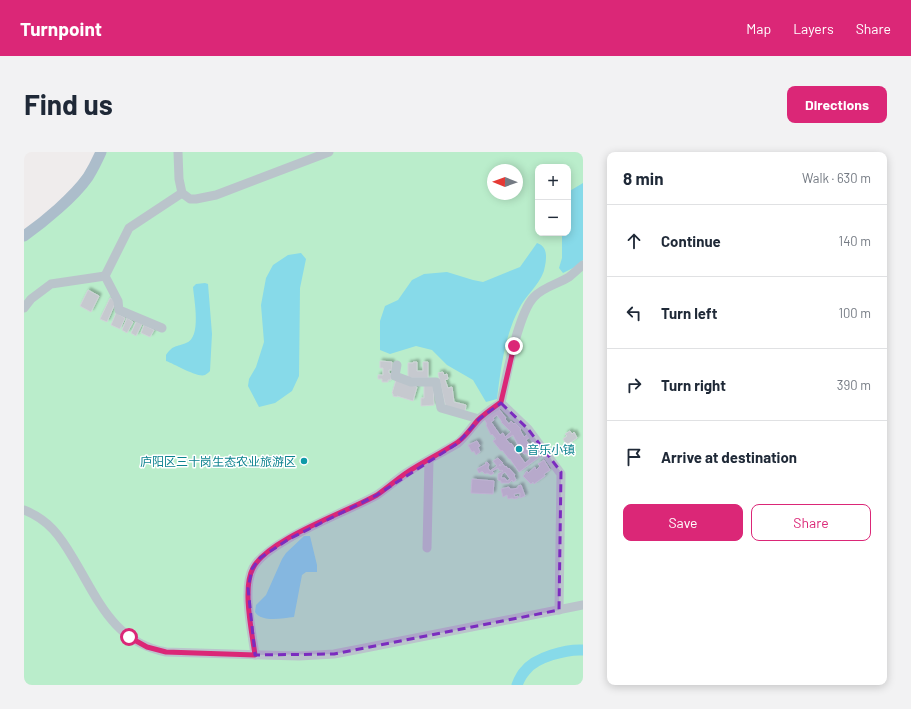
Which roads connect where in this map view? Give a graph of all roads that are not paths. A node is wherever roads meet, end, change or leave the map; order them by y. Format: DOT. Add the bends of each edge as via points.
graph roads {
  1 [pos="101,152"];
  2 [pos="178,152"];
  3 [pos="329,152"];
  4 [pos="182,193"];
  5 [pos="24,236"];
  6 [pos="583,265"];
  7 [pos="105,276"];
  8 [pos="24,308"];
  9 [pos="162,328"];
  10 [pos="397,365"];
  11 [pos="501,402"];
  12 [pos="479,419"];
  13 [pos="429,460"];
  14 [pos="24,510"];
  15 [pos="427,548"];
  16 [pos="583,605"];
  17 [pos="559,610"];
  18 [pos="255,655"];
  1 -- 5 [label="main road" via="79,188"];
  2 -- 4 [label="street"];
  3 -- 4 [label="street" via="216,195 196,199"];
  4 -- 7 [label="street" via="129,228"];
  6 -- 11 [label="street" via="534,297 526,310 514,346"];
  7 -- 8 [label="street" via="51,284 31,299"];
  7 -- 9 [label="street" via="118,301 119,310"];
  10 -- 12 [label="street" via="395,376 411,382 436,382 441,408"];
  11 -- 12 [label="street"];
  11 -- 17 [label="street" via="528,429 561,474"];
  12 -- 13 [label="street" via="466,436"];
  13 -- 15 [label="street"];
  13 -- 18 [label="street" via="407,472 377,495 274,547 256,562 248,588"];
  14 -- 18 [label="street" via="39,517 55,530 107,615 121,631 137,642 166,652"];
  16 -- 17 [label="street"];
  17 -- 18 [label="street" via="334,654"];
}
